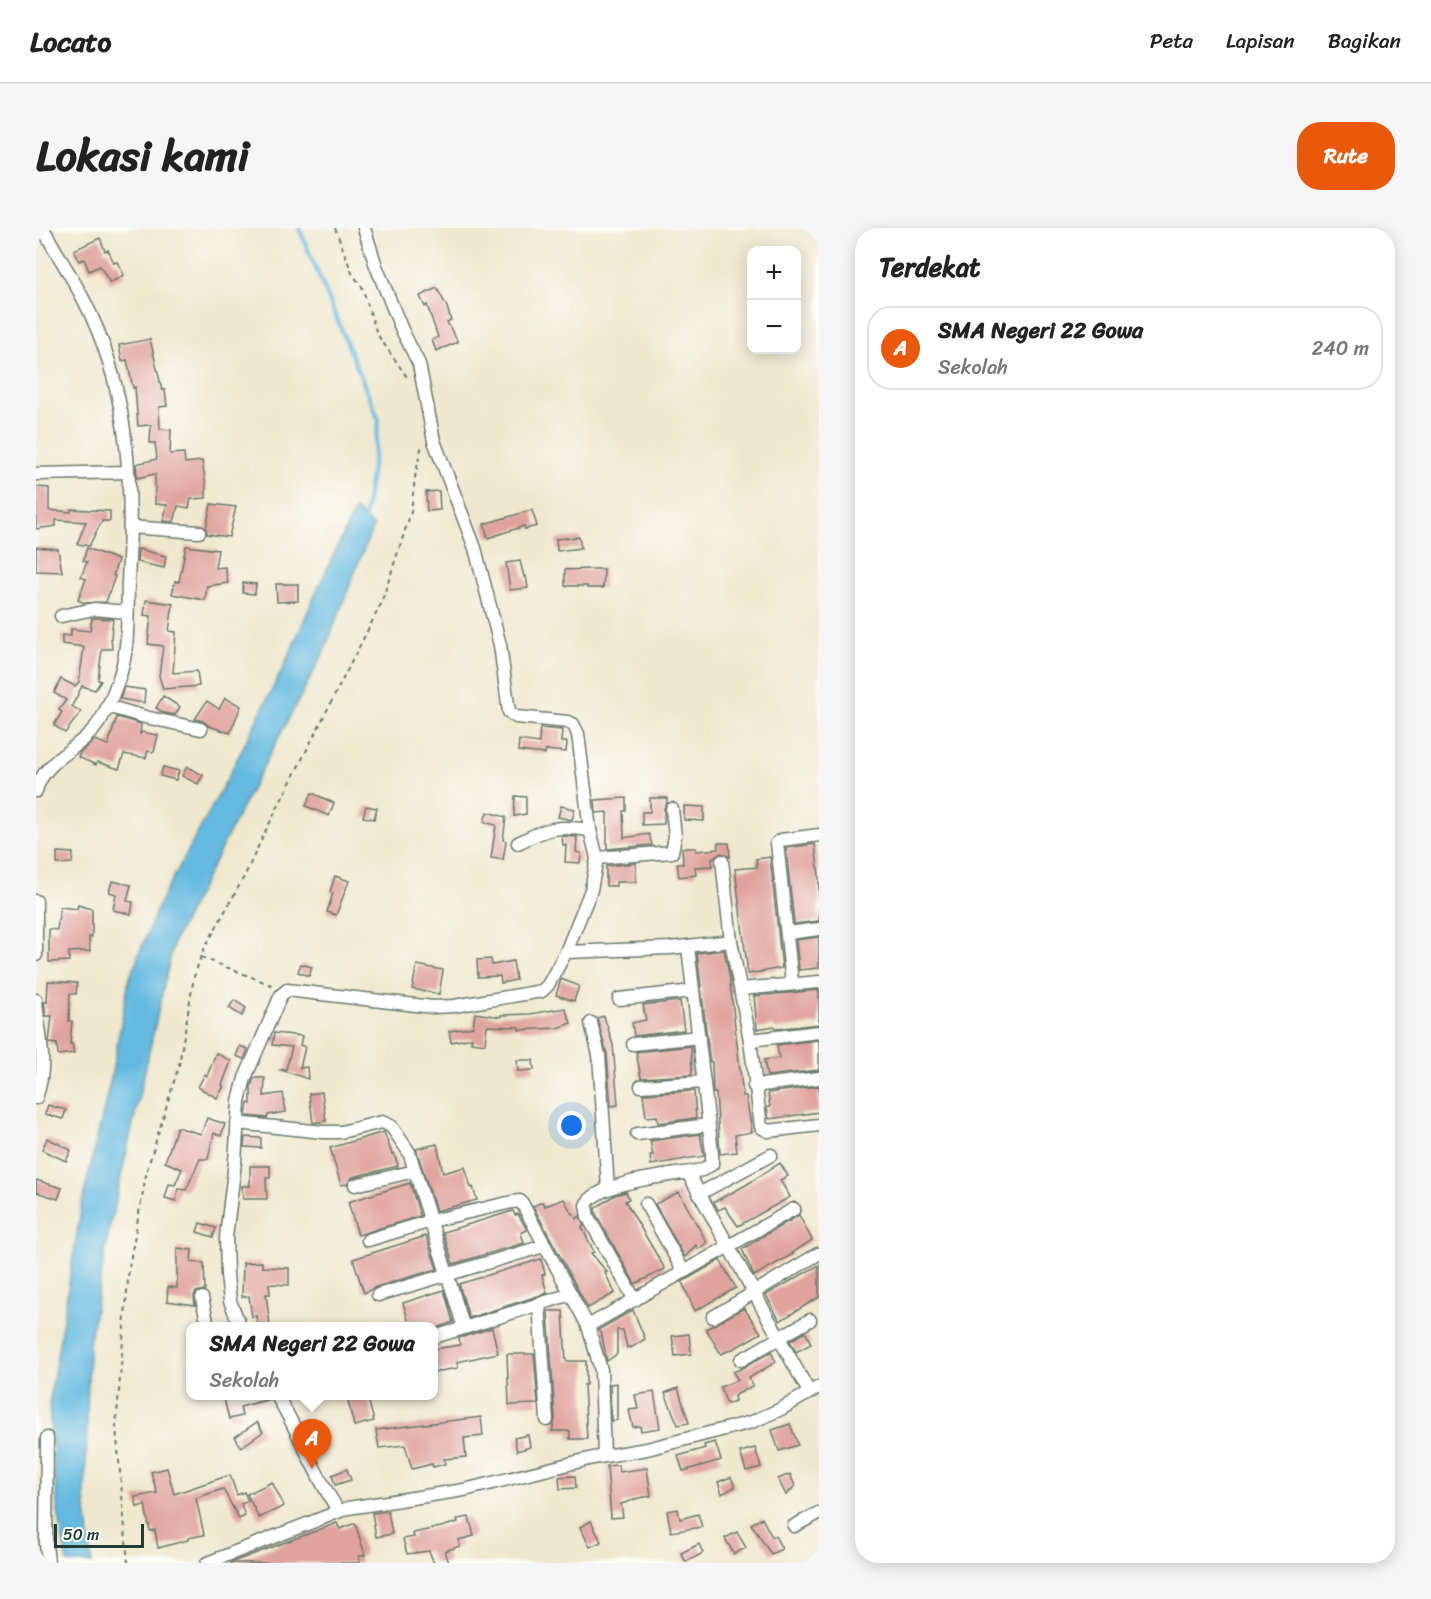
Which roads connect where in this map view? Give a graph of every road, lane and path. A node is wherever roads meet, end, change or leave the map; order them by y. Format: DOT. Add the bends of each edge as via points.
graph roads {
  1 [pos="42,228"];
  2 [pos="335,228"];
  3 [pos="364,228"];
  4 [pos="414,388"];
  5 [pos="422,439"];
  6 [pos="128,472"];
  7 [pos="36,474"];
  8 [pos="130,526"];
  9 [pos="199,532"];
  10 [pos="127,612"];
  11 [pos="62,616"];
  12 [pos="107,706"];
  13 [pos="201,729"];
  14 [pos="36,791"];
  15 [pos="672,809"];
  16 [pos="590,830"];
  17 [pos="819,835"];
  18 [pos="518,843"];
  19 [pos="597,858"];
  20 [pos="722,861"];
  21 [pos="36,901"];
  22 [pos="819,929"];
  23 [pos="788,933"];
  24 [pos="731,941"];
  25 [pos="688,947"];
  26 [pos="566,952"];
  27 [pos="36,955"];
  28 [pos="201,957"];
  29 [pos="819,982"];
  30 [pos="792,983"];
  31 [pos="741,989"];
  32 [pos="287,990"];
  33 [pos="693,991"];
  34 [pos="619,999"];
  35 [pos="36,1000"];
  36 [pos="591,1023"];
  37 [pos="819,1032"];
  38 [pos="699,1037"];
  39 [pos="750,1040"];
  40 [pos="633,1044"];
  41 [pos="819,1078"];
  42 [pos="704,1082"];
  43 [pos="641,1086"];
  44 [pos="754,1086"];
  45 [pos="36,1098"];
  46 [pos="237,1123"];
  47 [pos="708,1125"];
  48 [pos="819,1125"];
  49 [pos="637,1134"];
  50 [pos="771,1155"];
  51 [pos="416,1171"];
  52 [pos="688,1173"];
  53 [pos="355,1185"];
  54 [pos="608,1189"];
  55 [pos="699,1194"];
  56 [pos="646,1204"];
  57 [pos="794,1209"];
  58 [pos="431,1221"];
  59 [pos="368,1240"];
  60 [pos="544,1246"];
  61 [pos="728,1247"];
  62 [pos="818,1254"];
  63 [pos="684,1272"];
  64 [pos="448,1275"];
  65 [pos="754,1293"];
  66 [pos="571,1294"];
  67 [pos="378,1295"];
  68 [pos="202,1298"];
  69 [pos="635,1300"];
  70 [pos="539,1304"];
  71 [pos="713,1317"];
  72 [pos="810,1320"];
  73 [pos="207,1322"];
  74 [pos="238,1322"];
  75 [pos="588,1326"];
  76 [pos="464,1328"];
  77 [pos="438,1336"];
  78 [pos="780,1337"];
  79 [pos="741,1360"];
  80 [pos="814,1389"];
  81 [pos="280,1400"];
  82 [pos="547,1420"];
  83 [pos="47,1438"];
  84 [pos="604,1456"];
  85 [pos="338,1510"];
  86 [pos="819,1513"];
  87 [pos="794,1526"];
  88 [pos="48,1563"];
  89 [pos="128,1563"];
  90 [pos="207,1563"];
  1 -- 6 [label="street" via="91,313 115,377"];
  2 -- 4 [label="path" via="352,273 362,287 377,334"];
  3 -- 16 [label="street" via="376,266 419,364 434,441 475,549 500,645 507,707 516,717 568,722 577,729"];
  5 -- 28 [label="path" via="411,512 381,604"];
  6 -- 7 [label="street"];
  6 -- 8 [label="street"];
  8 -- 9 [label="street"];
  8 -- 10 [label="street"];
  10 -- 11 [label="street" via="94,609"];
  10 -- 12 [label="street" via="124,657"];
  12 -- 13 [label="street"];
  12 -- 14 [label="street" via="93,730 42,775"];
  15 -- 19 [label="street" via="672,852"];
  16 -- 18 [label="street" via="560,827"];
  16 -- 19 [label="street"];
  17 -- 23 [label="street" via="777,843"];
  19 -- 26 [label="street" via="591,890"];
  20 -- 24 [label="street"];
  21 -- 27 [label="street"];
  22 -- 23 [label="street"];
  23 -- 30 [label="street"];
  24 -- 25 [label="street"];
  24 -- 31 [label="street"];
  25 -- 26 [label="street"];
  25 -- 33 [label="street"];
  26 -- 32 [label="street" via="542,991 454,1006"];
  28 -- 32 [label="path"];
  28 -- 89 [label="path" via="179,1065 147,1170 129,1267 116,1427"];
  29 -- 30 [label="street"];
  30 -- 31 [label="street"];
  31 -- 39 [label="street"];
  32 -- 46 [label="street" via="245,1078"];
  33 -- 34 [label="street"];
  33 -- 38 [label="street"];
  35 -- 45 [label="street" via="44,1069"];
  36 -- 54 [label="street" via="599,1055"];
  37 -- 39 [label="street"];
  38 -- 40 [label="street"];
  38 -- 42 [label="street"];
  39 -- 44 [label="street"];
  41 -- 44 [label="street"];
  42 -- 43 [label="street"];
  42 -- 47 [label="street"];
  44 -- 48 [label="street" via="762,1129"];
  46 -- 51 [label="street" via="323,1132 386,1123 405,1145"];
  46 -- 74 [label="street" via="226,1237 230,1301"];
  47 -- 49 [label="street"];
  47 -- 52 [label="street" via="712,1159 709,1167"];
  50 -- 55 [label="street"];
  51 -- 53 [label="street"];
  51 -- 58 [label="street"];
  52 -- 54 [label="street"];
  52 -- 55 [label="street"];
  54 -- 69 [label="street" via="587,1201 585,1209"];
  55 -- 61 [label="street"];
  56 -- 63 [label="street"];
  57 -- 61 [label="street"];
  58 -- 59 [label="street"];
  58 -- 60 [label="street" via="520,1201"];
  58 -- 64 [label="street"];
  60 -- 64 [label="street"];
  60 -- 66 [label="street"];
  61 -- 63 [label="street"];
  61 -- 65 [label="street"];
  62 -- 65 [label="street"];
  63 -- 69 [label="street"];
  64 -- 67 [label="street"];
  64 -- 76 [label="street"];
  65 -- 71 [label="street"];
  65 -- 78 [label="street"];
  66 -- 70 [label="street"];
  66 -- 75 [label="street"];
  68 -- 73 [label="street"];
  69 -- 75 [label="street"];
  70 -- 76 [label="street"];
  70 -- 82 [label="street"];
  72 -- 78 [label="street"];
  75 -- 84 [label="street" via="601,1370"];
  76 -- 77 [label="street"];
  78 -- 79 [label="street"];
  78 -- 80 [label="street"];
  80 -- 84 [label="street" via="752,1422"];
  81 -- 85 [label="street"];
  83 -- 88 [label="street"];
  84 -- 85 [label="street" via="464,1490"];
  85 -- 90 [label="street"];
  86 -- 87 [label="street"];
}
